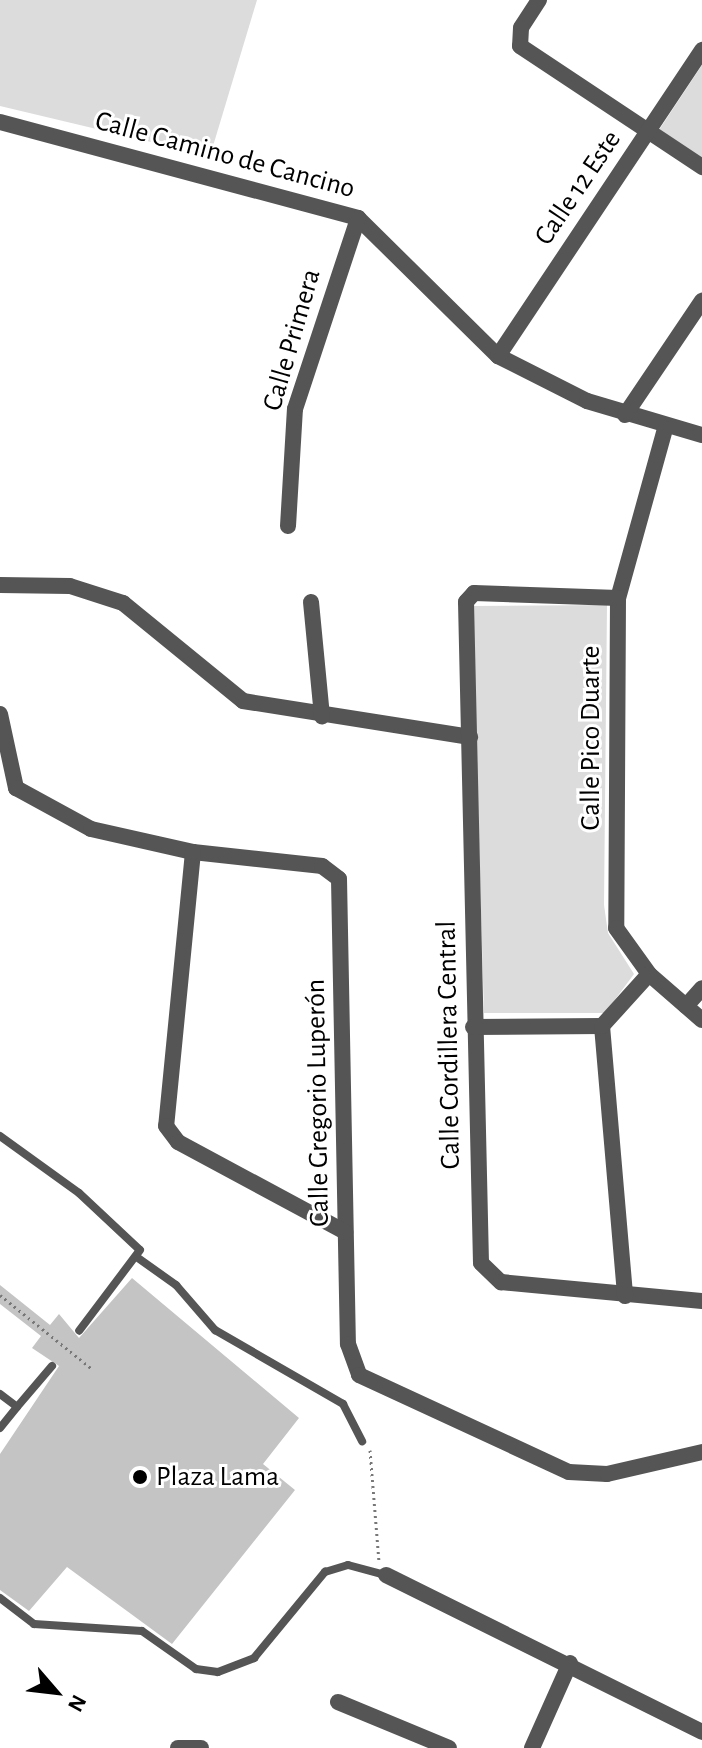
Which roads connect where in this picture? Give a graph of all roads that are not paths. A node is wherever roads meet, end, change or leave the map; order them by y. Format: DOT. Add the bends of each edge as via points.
graph roads {
  1 [pos="539,0"];
  2 [pos="702,50"];
  3 [pos="0,122"];
  4 [pos="648,130"];
  5 [pos="702,167"];
  6 [pos="358,218"];
  7 [pos="702,301"];
  8 [pos="498,356"];
  9 [pos="625,415"];
  10 [pos="665,429"];
  11 [pos="702,435"];
  12 [pos="288,526"];
  13 [pos="0,585"];
  14 [pos="618,598"];
  15 [pos="311,602"];
  16 [pos="0,714"];
  17 [pos="322,716"];
  18 [pos="470,737"];
  19 [pos="193,852"];
  20 [pos="649,974"];
  21 [pos="702,988"];
  22 [pos="686,1006"];
  23 [pos="702,1020"];
  24 [pos="602,1026"];
  25 [pos="473,1027"];
  26 [pos="0,1136"];
  27 [pos="345,1232"];
  28 [pos="138,1258"];
  29 [pos="625,1296"];
  30 [pos="702,1301"];
  31 [pos="79,1331"];
  32 [pos="52,1366"];
  33 [pos="0,1394"];
  34 [pos="17,1407"];
  35 [pos="0,1428"];
  36 [pos="362,1441"];
  37 [pos="702,1452"];
  38 [pos="383,1574"];
  39 [pos="0,1598"];
  40 [pos="570,1663"];
  41 [pos="338,1702"];
  42 [pos="702,1732"];
  43 [pos="178,1748"];
  44 [pos="201,1748"];
  45 [pos="449,1748"];
  46 [pos="532,1748"];
  1 -- 4 [label="street" via="518,38"];
  2 -- 4 [label="street, Calle 12 Este"];
  3 -- 6 [label="street, Calle Camino de Cancino"];
  4 -- 5 [label="street"];
  4 -- 8 [label="street, Calle 12 Este"];
  6 -- 8 [label="street, Calle Camino de Cancino"];
  6 -- 12 [label="street, Calle Primera" via="295,409"];
  7 -- 9 [label="street"];
  8 -- 9 [label="street, Calle Camino de Cancino"];
  9 -- 10 [label="street, Calle Camino de Cancino"];
  10 -- 11 [label="street, Calle Camino de Cancino"];
  10 -- 14 [label="street, Calle Pico Duarte"];
  13 -- 17 [label="street" via="96,591 147,617 243,701"];
  14 -- 18 [label="street, Calle Cordillera Central" via="469,595"];
  14 -- 20 [label="street, Calle Pico Duarte" via="616,928"];
  15 -- 17 [label="street"];
  16 -- 19 [label="street, Calle Gregorio Luperón" via="8,769 29,798 91,829"];
  17 -- 18 [label="street"];
  18 -- 25 [label="street, Calle Cordillera Central"];
  19 -- 27 [label="street" via="166,1126 178,1142"];
  19 -- 27 [label="street, Calle Gregorio Luperón" via="322,866 339,879"];
  20 -- 22 [label="street, Calle Pico Duarte"];
  20 -- 24 [label="street"];
  21 -- 22 [label="street"];
  22 -- 23 [label="street, Calle Pico Duarte"];
  24 -- 25 [label="street"];
  24 -- 29 [label="street"];
  25 -- 29 [label="street, Calle Cordillera Central" via="486,1274"];
  26 -- 28 [label="lane" via="106,1216 134,1242"];
  27 -- 37 [label="street, Calle Gregorio Luperón" via="351,1364 370,1384 569,1472 607,1474"];
  28 -- 31 [label="lane"];
  28 -- 36 [label="lane" via="176,1285 215,1330 343,1404"];
  29 -- 30 [label="street, Calle Cordillera Central"];
  32 -- 34 [label="lane"];
  33 -- 34 [label="lane"];
  34 -- 35 [label="lane"];
  38 -- 39 [label="lane" via="348,1565 325,1572 254,1658 218,1672 196,1669 142,1631 34,1624"];
  38 -- 40 [label="street"];
  40 -- 42 [label="street"];
  40 -- 46 [label="street"];
  41 -- 45 [label="street"];
  43 -- 44 [label="street"];
}
